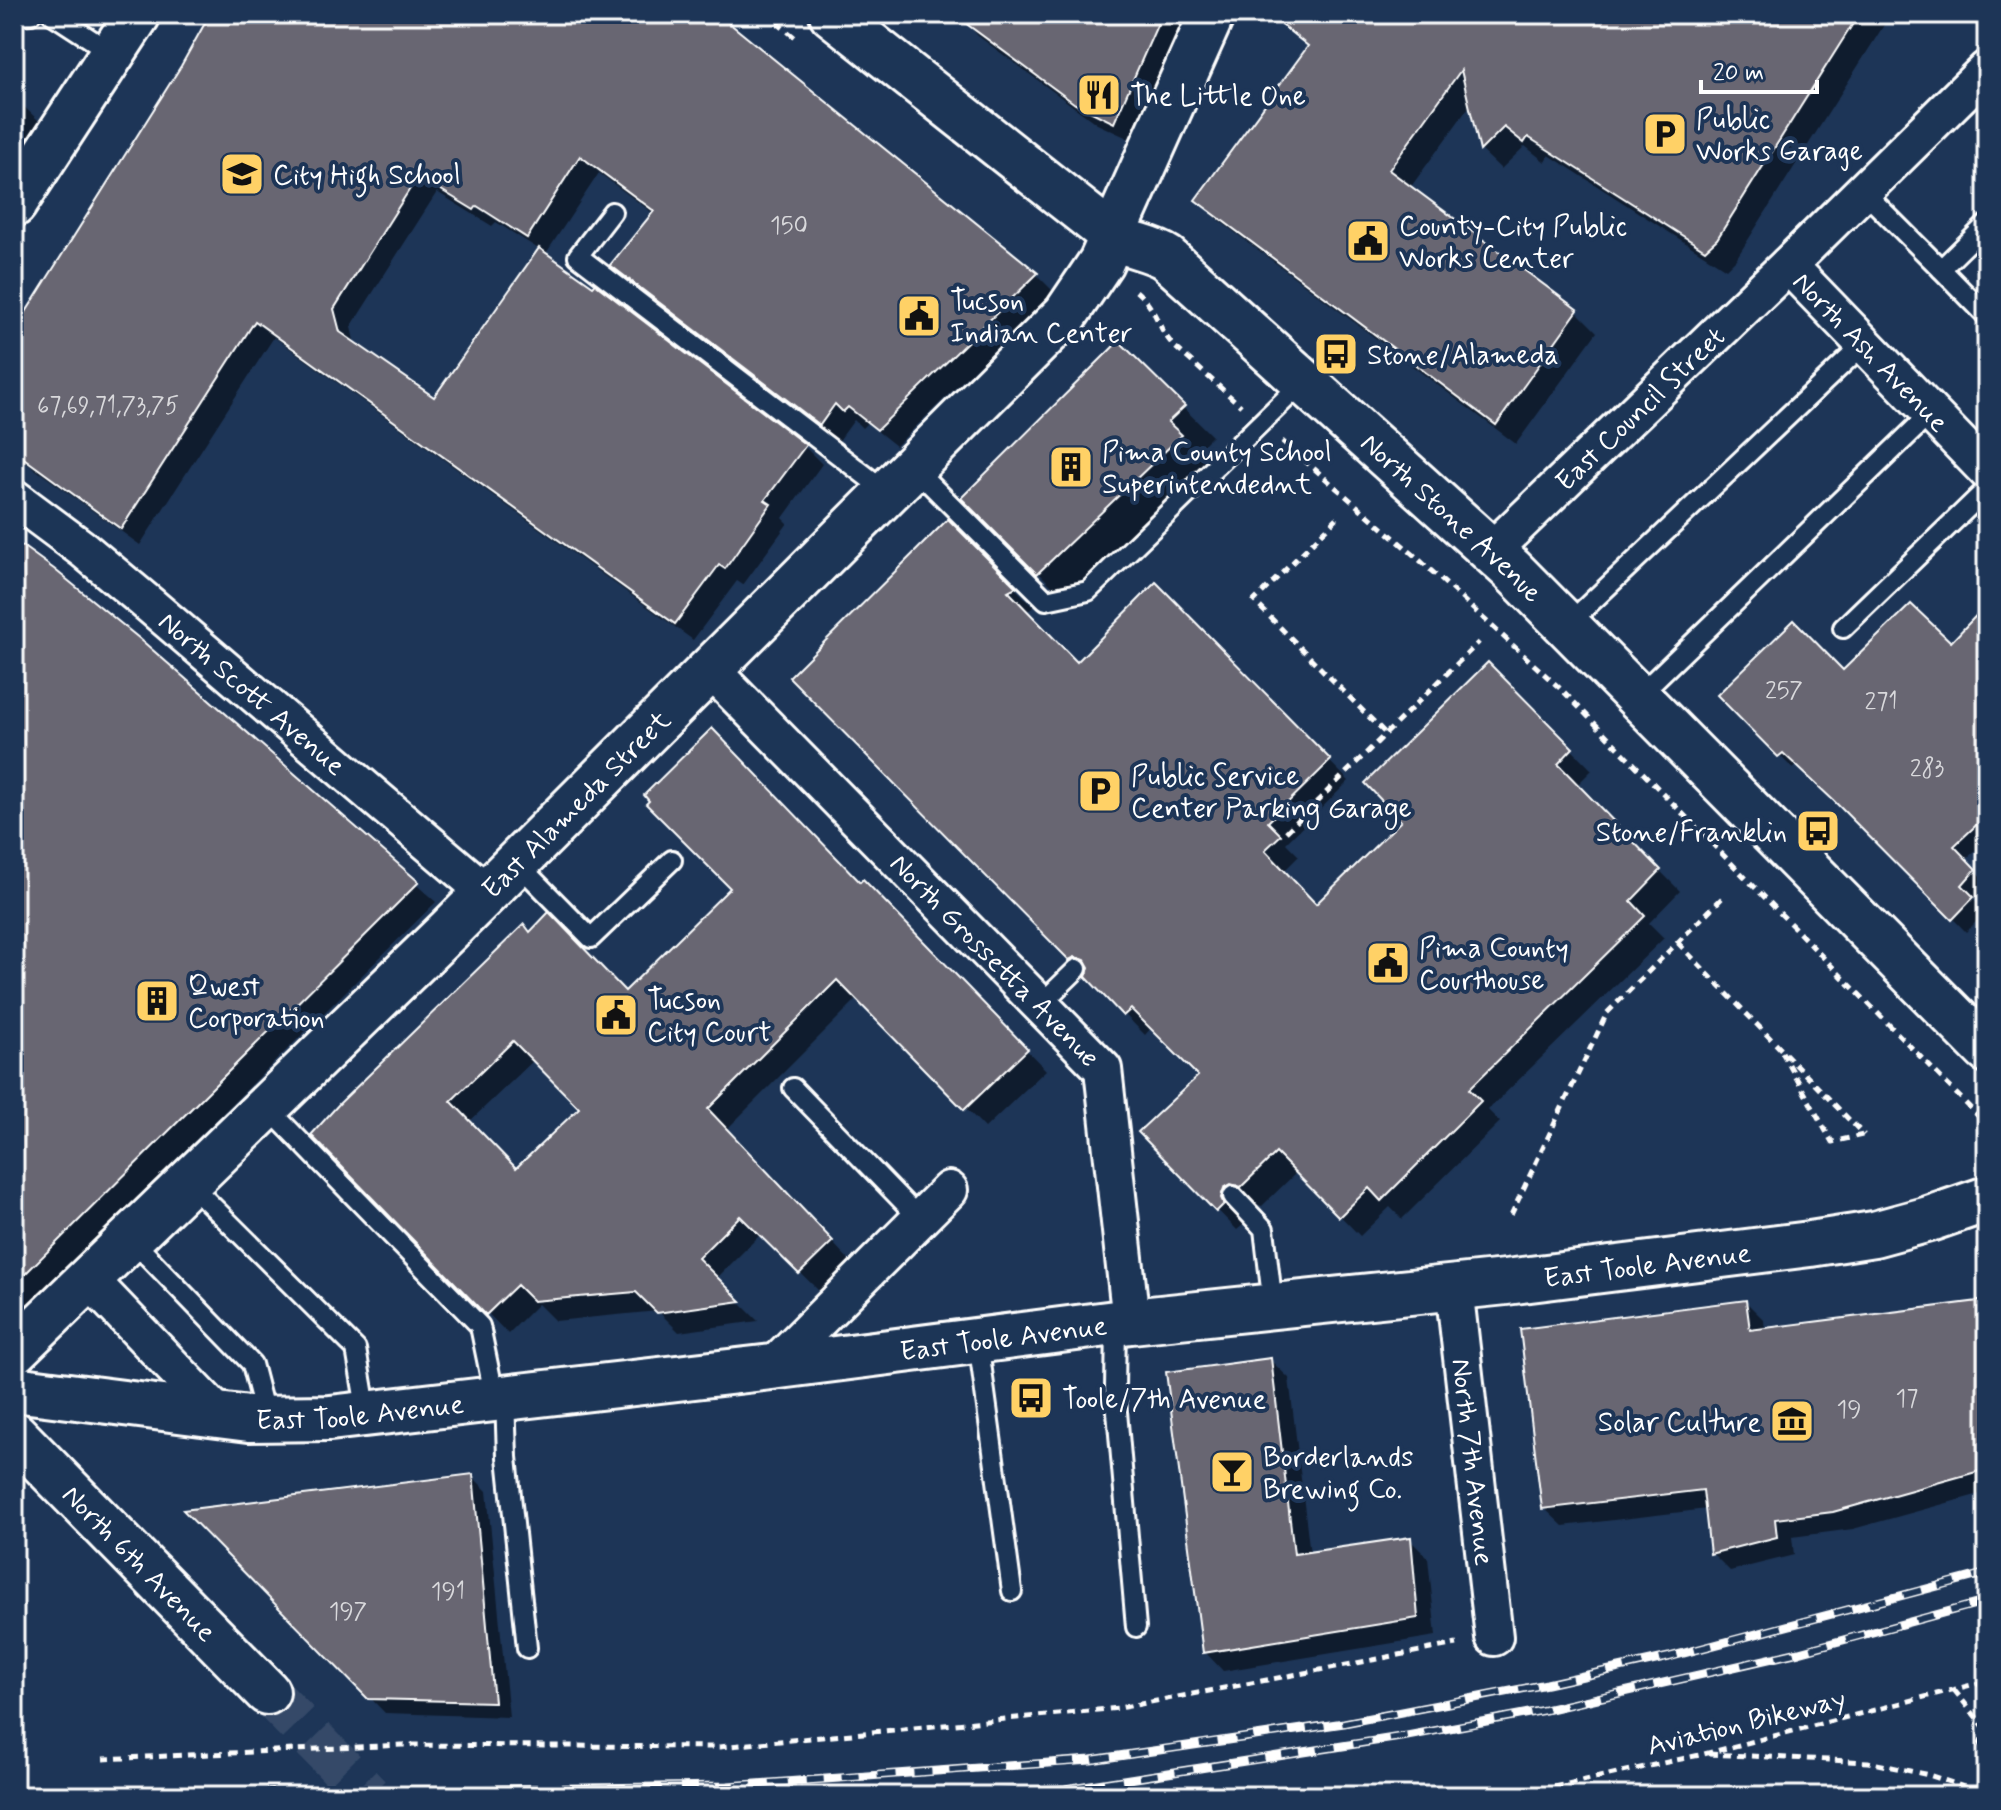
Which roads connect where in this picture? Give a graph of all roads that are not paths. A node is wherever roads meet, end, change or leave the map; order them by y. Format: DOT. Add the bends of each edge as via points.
graph roads {
  1 [pos="31,14"];
  2 [pos="52,14"];
  3 [pos="138,14"];
  4 [pos="832,14"];
  5 [pos="1212,14"];
  6 [pos="14,15"];
  7 [pos="112,53"];
  8 [pos="1987,69"];
  9 [pos="1863,191"];
  10 [pos="14,204"];
  11 [pos="612,212"];
  12 [pos="1987,224"];
  13 [pos="1113,236"];
  14 [pos="1788,265"];
  15 [pos="1941,269"];
  16 [pos="1987,316"];
  17 [pos="1864,344"];
  18 [pos="1304,380"];
  19 [pos="1931,413"];
  20 [pos="1985,470"];
  21 [pos="900,479"];
  22 [pos="14,498"];
  23 [pos="1491,551"];
  24 [pos="1566,626"];
  25 [pos="1843,628"];
  26 [pos="711,670"];
  27 [pos="1637,697"];
  28 [pos="672,860"];
  29 [pos="502,878"];
  30 [pos="1077,969"];
  31 [pos="1040,1005"];
  32 [pos="1987,1050"];
  33 [pos="793,1088"];
  34 [pos="267,1107"];
  35 [pos="189,1183"];
  36 [pos="949,1190"];
  37 [pos="1233,1196"];
  38 [pos="1987,1199"];
  39 [pos="920,1219"];
  40 [pos="131,1239"];
  41 [pos="90,1280"];
  42 [pos="1454,1287"];
  43 [pos="1273,1306"];
  44 [pos="1124,1322"];
  45 [pos="978,1341"];
  46 [pos="14,1351"];
  47 [pos="772,1367"];
  48 [pos="14,1389"];
  49 [pos="500,1398"];
  50 [pos="367,1414"];
  51 [pos="220,1416"];
  52 [pos="267,1420"];
  53 [pos="14,1434"];
  54 [pos="1012,1591"];
  55 [pos="1136,1627"];
  56 [pos="1494,1637"];
  57 [pos="527,1648"];
  58 [pos="267,1692"];
  1 -- 6 [label="lane"];
  2 -- 7 [label="lane"];
  3 -- 7 [label="street"];
  4 -- 13 [label="street, North Stone Avenue"];
  5 -- 13 [label="street, East Alameda Street"];
  7 -- 10 [label="street"];
  8 -- 9 [label="street, East Council Street"];
  9 -- 14 [label="street, East Council Street"];
  9 -- 15 [label="lane"];
  11 -- 21 [label="lane" via="578,256"];
  12 -- 15 [label="lane"];
  13 -- 18 [label="street, North Stone Avenue" via="1167,258"];
  13 -- 21 [label="street, East Alameda Street" via="1066,314"];
  14 -- 17 [label="street, North Ash Avenue"];
  14 -- 23 [label="street, East Council Street"];
  15 -- 16 [label="lane"];
  17 -- 19 [label="street, North Ash Avenue"];
  17 -- 24 [label="lane"];
  18 -- 21 [label="lane" via="1088,591 1046,600"];
  18 -- 23 [label="street, North Stone Avenue"];
  19 -- 20 [label="street, North Ash Avenue"];
  19 -- 27 [label="lane"];
  20 -- 25 [label="lane"];
  21 -- 26 [label="street, East Alameda Street"];
  22 -- 29 [label="street, North Scott Avenue"];
  23 -- 24 [label="street, North Stone Avenue"];
  24 -- 27 [label="street, North Stone Avenue"];
  26 -- 29 [label="street, East Alameda Street"];
  26 -- 31 [label="street, North Grossetta Avenue"];
  27 -- 32 [label="street, North Stone Avenue"];
  28 -- 29 [label="lane" via="591,938"];
  29 -- 34 [label="street, East Alameda Street"];
  30 -- 31 [label="lane"];
  31 -- 44 [label="street, North Grossetta Avenue" via="1103,1069"];
  33 -- 39 [label="lane"];
  34 -- 35 [label="street, East Alameda Street"];
  34 -- 49 [label="lane" via="480,1326"];
  35 -- 40 [label="street, East Alameda Street"];
  35 -- 50 [label="lane" via="356,1349"];
  36 -- 39 [label="street"];
  37 -- 43 [label="lane" via="1264,1229"];
  38 -- 42 [label="street, East Toole Avenue" via="1874,1234"];
  39 -- 47 [label="street"];
  40 -- 41 [label="street, East Alameda Street"];
  40 -- 52 [label="lane" via="252,1364"];
  41 -- 46 [label="street, East Alameda Street"];
  41 -- 51 [label="street"];
  42 -- 43 [label="street, East Toole Avenue"];
  42 -- 56 [label="street, North 7th Avenue"];
  43 -- 44 [label="street, East Toole Avenue"];
  44 -- 45 [label="street, East Toole Avenue"];
  44 -- 55 [label="lane" via="1115,1389"];
  45 -- 47 [label="street, East Toole Avenue"];
  45 -- 54 [label="lane"];
  47 -- 49 [label="street, East Toole Avenue"];
  48 -- 51 [label="street, East Toole Avenue"];
  49 -- 50 [label="street, East Toole Avenue"];
  49 -- 57 [label="lane"];
  50 -- 52 [label="street, East Toole Avenue"];
  51 -- 52 [label="street, East Toole Avenue"];
  53 -- 58 [label="street, North 6th Avenue"];
}
